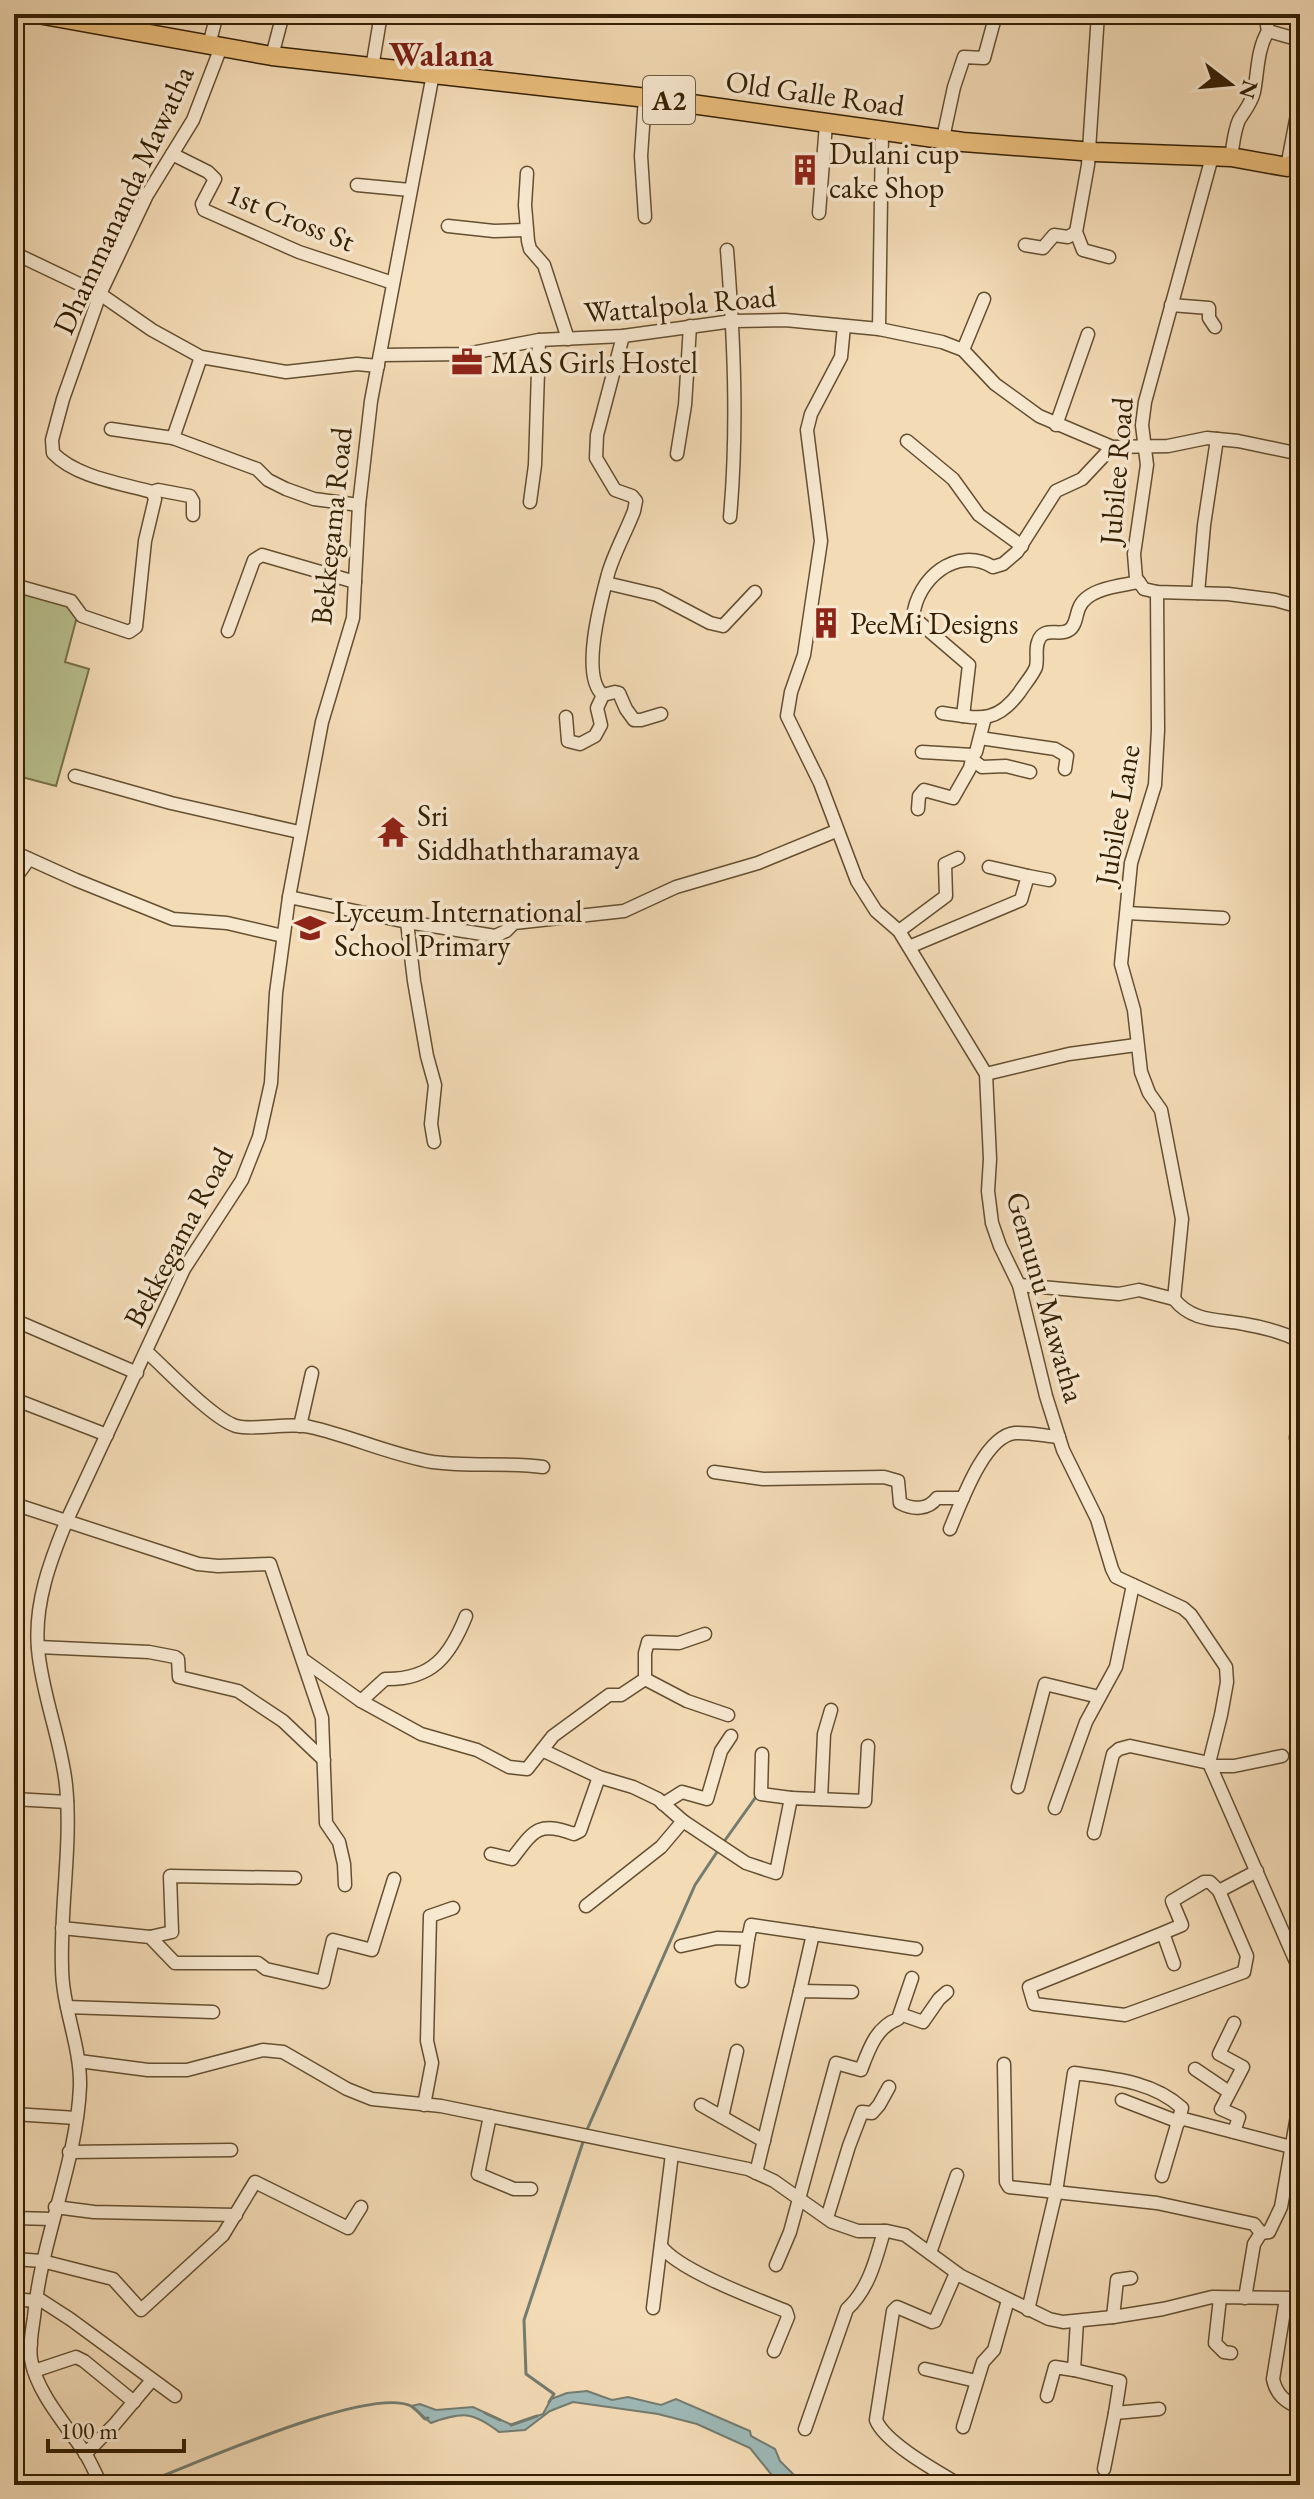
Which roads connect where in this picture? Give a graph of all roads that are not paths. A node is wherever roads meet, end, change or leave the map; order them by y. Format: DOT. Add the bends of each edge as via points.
graph roads {
  1 [pos="38,14"];
  2 [pos="217,14"];
  3 [pos="283,14"];
  4 [pos="381,14"];
  5 [pos="996,14"];
  6 [pos="1098,14"];
  7 [pos="1265,14"];
  8 [pos="59,16"];
  9 [pos="124,22"];
  10 [pos="1268,31"];
  11 [pos="1300,40"];
  12 [pos="215,46"];
  13 [pos="272,56"];
  14 [pos="372,68"];
  15 [pos="433,74"];
  16 [pos="645,97"];
  17 [pos="1300,99"];
  18 [pos="826,124"];
  19 [pos="882,132"];
  20 [pos="943,138"];
  21 [pos="1088,152"];
  22 [pos="172,154"];
  23 [pos="1212,157"];
  24 [pos="1231,157"];
  25 [pos="1293,166"];
  26 [pos="527,173"];
  27 [pos="357,185"];
  28 [pos="410,190"];
  29 [pos="819,213"];
  30 [pos="645,217"];
  31 [pos="448,226"];
  32 [pos="526,230"];
  33 [pos="1076,232"];
  34 [pos="1025,245"];
  35 [pos="727,250"];
  36 [pos="14,253"];
  37 [pos="1109,257"];
  38 [pos="393,283"];
  39 [pos="100,294"];
  40 [pos="984,299"];
  41 [pos="1171,305"];
  42 [pos="733,321"];
  43 [pos="690,326"];
  44 [pos="844,326"];
  45 [pos="1215,327"];
  46 [pos="879,329"];
  47 [pos="1088,334"];
  48 [pos="623,336"];
  49 [pos="568,339"];
  50 [pos="539,340"];
  51 [pos="963,350"];
  52 [pos="201,357"];
  53 [pos="379,360"];
  54 [pos="1056,425"];
  55 [pos="111,429"];
  56 [pos="173,438"];
  57 [pos="1217,439"];
  58 [pos="907,441"];
  59 [pos="1143,446"];
  60 [pos="1112,447"];
  61 [pos="677,454"];
  62 [pos="1300,454"];
  63 [pos="152,492"];
  64 [pos="530,502"];
  65 [pos="359,505"];
  66 [pos="193,515"];
  67 [pos="730,517"];
  68 [pos="1022,546"];
  69 [pos="355,582"];
  70 [pos="1139,582"];
  71 [pos="606,583"];
  72 [pos="14,585"];
  73 [pos="755,592"];
  74 [pos="1157,592"];
  75 [pos="1198,593"];
  76 [pos="1300,607"];
  77 [pos="228,631"];
  78 [pos="603,695"];
  79 [pos="942,713"];
  80 [pos="661,714"];
  81 [pos="963,716"];
  82 [pos="566,717"];
  83 [pos="985,717"];
  84 [pos="980,738"];
  85 [pos="922,752"];
  86 [pos="973,755"];
  87 [pos="1065,769"];
  88 [pos="1030,772"];
  89 [pos="75,776"];
  90 [pos="918,809"];
  91 [pos="836,831"];
  92 [pos="299,832"];
  93 [pos="14,852"];
  94 [pos="958,858"];
  95 [pos="29,859"];
  96 [pos="989,867"];
  97 [pos="1028,876"];
  98 [pos="14,880"];
  99 [pos="1049,880"];
  100 [pos="289,897"];
  101 [pos="1127,913"];
  102 [pos="1223,918"];
  103 [pos="407,922"];
  104 [pos="899,931"];
  105 [pos="283,936"];
  106 [pos="909,947"];
  107 [pos="1136,1045"];
  108 [pos="986,1074"];
  109 [pos="434,1142"];
  110 [pos="1019,1285"];
  111 [pos="1174,1299"];
  112 [pos="14,1320"];
  113 [pos="1300,1341"];
  114 [pos="147,1352"];
  115 [pos="137,1373"];
  116 [pos="312,1373"];
  117 [pos="14,1399"];
  118 [pos="1300,1409"];
  119 [pos="300,1426"];
  120 [pos="107,1435"];
  121 [pos="1059,1437"];
  122 [pos="1296,1438"];
  123 [pos="543,1467"];
  124 [pos="714,1472"];
  125 [pos="963,1498"];
  126 [pos="14,1504"];
  127 [pos="67,1520"];
  128 [pos="950,1529"];
  129 [pos="1133,1585"];
  130 [pos="466,1616"];
  131 [pos="705,1634"];
  132 [pos="38,1647"];
  133 [pos="305,1661"];
  134 [pos="645,1679"];
  135 [pos="1099,1697"];
  136 [pos="361,1701"];
  137 [pos="831,1710"];
  138 [pos="728,1715"];
  139 [pos="731,1736"];
  140 [pos="868,1746"];
  141 [pos="542,1750"];
  142 [pos="762,1754"];
  143 [pos="1282,1756"];
  144 [pos="324,1760"];
  145 [pos="1210,1765"];
  146 [pos="599,1777"];
  147 [pos="1018,1787"];
  148 [pos="791,1798"];
  149 [pos="14,1799"];
  150 [pos="821,1799"];
  151 [pos="67,1802"];
  152 [pos="663,1804"];
  153 [pos="1055,1808"];
  154 [pos="683,1821"];
  155 [pos="1094,1833"];
  156 [pos="491,1854"];
  157 [pos="1257,1871"];
  158 [pos="295,1878"];
  159 [pos="394,1879"];
  160 [pos="345,1885"];
  161 [pos="1219,1891"];
  162 [pos="586,1906"];
  163 [pos="453,1908"];
  164 [pos="62,1928"];
  165 [pos="1163,1933"];
  166 [pos="813,1934"];
  167 [pos="150,1937"];
  168 [pos="748,1939"];
  169 [pos="681,1946"];
  170 [pos="916,1949"];
  171 [pos="1174,1964"];
  172 [pos="1300,1971"];
  173 [pos="912,1978"];
  174 [pos="742,1981"];
  175 [pos="800,1991"];
  176 [pos="852,1992"];
  177 [pos="947,1992"];
  178 [pos="67,2007"];
  179 [pos="213,2012"];
  180 [pos="900,2014"];
  181 [pos="1234,2023"];
  182 [pos="737,2051"];
  183 [pos="79,2061"];
  184 [pos="1004,2064"];
  185 [pos="1195,2069"];
  186 [pos="889,2087"];
  187 [pos="1229,2092"];
  188 [pos="1300,2099"];
  189 [pos="1122,2100"];
  190 [pos="424,2105"];
  191 [pos="701,2105"];
  192 [pos="14,2114"];
  193 [pos="490,2116"];
  194 [pos="722,2117"];
  195 [pos="76,2118"];
  196 [pos="1179,2120"];
  197 [pos="1234,2132"];
  198 [pos="764,2141"];
  199 [pos="1291,2147"];
  200 [pos="231,2150"];
  201 [pos="69,2152"];
  202 [pos="672,2154"];
  203 [pos="756,2173"];
  204 [pos="957,2175"];
  205 [pos="1162,2176"];
  206 [pos="531,2189"];
  207 [pos="1056,2192"];
  208 [pos="799,2198"];
  209 [pos="361,2207"];
  210 [pos="54,2213"];
  211 [pos="236,2215"];
  212 [pos="14,2218"];
  213 [pos="827,2218"];
  214 [pos="884,2231"];
  215 [pos="1261,2233"];
  216 [pos="661,2246"];
  217 [pos="930,2253"];
  218 [pos="14,2259"];
  219 [pos="42,2261"];
  220 [pos="776,2265"];
  221 [pos="956,2273"];
  222 [pos="1131,2278"];
  223 [pos="1220,2298"];
  224 [pos="1245,2298"];
  225 [pos="1300,2298"];
  226 [pos="14,2299"];
  227 [pos="35,2299"];
  228 [pos="1286,2299"];
  229 [pos="1008,2300"];
  230 [pos="653,2308"];
  231 [pos="1028,2310"];
  232 [pos="1113,2317"];
  233 [pos="1077,2321"];
  234 [pos="31,2344"];
  235 [pos="774,2351"];
  236 [pos="1231,2353"];
  237 [pos="14,2356"];
  238 [pos="925,2369"];
  239 [pos="1074,2370"];
  240 [pos="34,2371"];
  241 [pos="152,2380"];
  242 [pos="976,2381"];
  243 [pos="175,2396"];
  244 [pos="1047,2396"];
  245 [pos="134,2402"];
  246 [pos="1300,2408"];
  247 [pos="1159,2409"];
  248 [pos="1115,2413"];
  249 [pos="963,2427"];
  250 [pos="805,2429"];
  251 [pos="85,2454"];
  252 [pos="1104,2469"];
  253 [pos="101,2485"];
  254 [pos="960,2485"];
  1 -- 8 [label="highway, Old Galle Road / A2"];
  2 -- 12 [label="street, Dhammananda Mawatha"];
  3 -- 13 [label="street"];
  4 -- 14 [label="street"];
  5 -- 20 [label="street" via="984,58 964,57"];
  6 -- 21 [label="street"];
  7 -- 10 [label="street"];
  8 -- 9 [label="highway, Old Galle Road / A2"];
  9 -- 12 [label="highway, Old Galle Road / A2"];
  10 -- 11 [label="street"];
  10 -- 24 [label="street"];
  12 -- 13 [label="highway, Old Galle Road / A2"];
  12 -- 22 [label="street, Dhammananda Mawatha" via="193,120"];
  13 -- 14 [label="highway, Old Galle Road / A2"];
  14 -- 15 [label="highway, Old Galle Road / A2"];
  15 -- 16 [label="highway, Old Galle Road / A2"];
  15 -- 28 [label="street, Bekkegama Road"];
  16 -- 18 [label="highway, Old Galle Road / A2"];
  16 -- 30 [label="street"];
  17 -- 25 [label="street"];
  18 -- 19 [label="highway, Old Galle Road / A2"];
  18 -- 29 [label="street"];
  19 -- 20 [label="highway, Old Galle Road / A2"];
  19 -- 46 [label="street"];
  20 -- 21 [label="highway, Old Galle Road / A2"];
  21 -- 23 [label="highway, Old Galle Road / A2"];
  21 -- 33 [label="street"];
  22 -- 38 [label="street, 1st Cross St" via="215,179 204,210 299,252"];
  22 -- 39 [label="street, Dhammananda Mawatha"];
  23 -- 24 [label="highway, Old Galle Road / A2"];
  23 -- 41 [label="street, Jubilee Road"];
  24 -- 25 [label="highway, Old Galle Road / A2"];
  26 -- 32 [label="street"];
  27 -- 28 [label="street"];
  28 -- 38 [label="street, Bekkegama Road"];
  31 -- 32 [label="street"];
  32 -- 49 [label="street" via="530,249 544,265"];
  33 -- 34 [label="street" via="1054,235 1043,248"];
  33 -- 37 [label="street" via="1083,250"];
  35 -- 42 [label="street"];
  36 -- 39 [label="street, Wattalpola Road"];
  38 -- 53 [label="street, Bekkegama Road"];
  39 -- 52 [label="street, Wattalpola Road"];
  39 -- 63 [label="street, Dhammananda Mawatha" via="63,399 53,453 84,472"];
  40 -- 51 [label="street"];
  41 -- 45 [label="street" via="1209,308"];
  41 -- 59 [label="street, Jubilee Road" via="1145,402"];
  42 -- 43 [label="street, Wattalpola Road"];
  42 -- 44 [label="street, Wattalpola Road"];
  42 -- 67 [label="street" via="735,457"];
  43 -- 48 [label="street, Wattalpola Road"];
  43 -- 61 [label="street"];
  44 -- 46 [label="street, Wattalpola Road"];
  44 -- 91 [label="street, Gemunu Mawatha" via="841,357 807,430 821,541 804,655 787,716 820,783"];
  46 -- 51 [label="street, Wattalpola Road"];
  47 -- 54 [label="street"];
  48 -- 49 [label="street, Wattalpola Road"];
  48 -- 71 [label="street" via="596,458 615,490 636,501"];
  49 -- 50 [label="street, Wattalpola Road"];
  50 -- 53 [label="street, Wattalpola Road" via="466,354"];
  50 -- 64 [label="street"];
  51 -- 54 [label="street, Wattalpola Road" via="995,384"];
  52 -- 53 [label="street, Wattalpola Road" via="286,372"];
  52 -- 56 [label="street"];
  53 -- 65 [label="street, Bekkegama Road"];
  54 -- 60 [label="street, Wattalpola Road"];
  55 -- 56 [label="street"];
  56 -- 65 [label="street" via="257,469 268,480 314,499"];
  57 -- 59 [label="street, Wattalpola Road"];
  57 -- 62 [label="street, Wattalpola Road"];
  57 -- 75 [label="street"];
  58 -- 68 [label="street" via="953,479 979,515"];
  59 -- 60 [label="street, Wattalpola Road"];
  59 -- 70 [label="street, Jubilee Road" via="1147,465 1134,554"];
  60 -- 68 [label="street" via="1082,479 1056,491"];
  63 -- 66 [label="street" via="190,496"];
  63 -- 72 [label="street" via="136,627 129,632 82,616 71,601"];
  65 -- 69 [label="street, Bekkegama Road"];
  68 -- 81 [label="street" via="993,567 981,560 955,560 943,567 913,610 913,617 969,665"];
  69 -- 77 [label="street" via="262,555 254,560"];
  69 -- 92 [label="street, Bekkegama Road" via="353,618 322,722"];
  70 -- 74 [label="street, Jubilee Road"];
  70 -- 83 [label="street" via="1093,594 1080,604 1072,629 1043,635 1036,667 1022,689 1004,710"];
  71 -- 73 [label="street" via="657,595 723,626"];
  71 -- 78 [label="street" via="591,659"];
  74 -- 75 [label="street, Jubilee Road"];
  74 -- 101 [label="street, Jubilee Lane" via="1155,785 1131,863"];
  75 -- 76 [label="street, Jubilee Road"];
  78 -- 80 [label="street" via="619,693 634,720"];
  78 -- 82 [label="street" via="595,736 580,744 568,741"];
  79 -- 81 [label="street"];
  81 -- 83 [label="street"];
  83 -- 84 [label="street"];
  84 -- 86 [label="street"];
  84 -- 87 [label="street" via="1055,749 1067,756"];
  85 -- 86 [label="street"];
  86 -- 88 [label="street" via="982,767"];
  86 -- 90 [label="street" via="953,798 924,790"];
  89 -- 92 [label="street"];
  91 -- 103 [label="street" via="758,863 676,887 624,911 514,923 495,936"];
  91 -- 104 [label="street, Gemunu Mawatha" via="857,881 876,911"];
  92 -- 100 [label="street, Bekkegama Road"];
  93 -- 95 [label="street"];
  94 -- 104 [label="street" via="945,864 946,896"];
  95 -- 98 [label="street"];
  95 -- 105 [label="street" via="173,919 227,923"];
  96 -- 97 [label="street"];
  97 -- 99 [label="street"];
  97 -- 106 [label="street" via="1021,900"];
  100 -- 103 [label="street"];
  100 -- 105 [label="street, Bekkegama Road"];
  101 -- 102 [label="street"];
  101 -- 107 [label="street, Jubilee Lane" via="1121,964 1134,1010"];
  103 -- 109 [label="street" via="435,1085"];
  104 -- 106 [label="street, Gemunu Mawatha"];
  105 -- 114 [label="street, Bekkegama Road" via="271,1083 259,1137 242,1180 184,1269"];
  106 -- 108 [label="street, Gemunu Mawatha"];
  107 -- 108 [label="street"];
  107 -- 111 [label="street, Jubilee Lane" via="1149,1093 1161,1110 1182,1219"];
  108 -- 110 [label="street, Gemunu Mawatha" via="992,1223"];
  110 -- 111 [label="street" via="1119,1294 1139,1290"];
  110 -- 121 [label="street, Gemunu Mawatha"];
  111 -- 113 [label="street" via="1193,1316 1245,1324"];
  112 -- 115 [label="street"];
  114 -- 115 [label="street, Bekkegama Road"];
  114 -- 119 [label="street" via="236,1426"];
  115 -- 120 [label="street, Bekkegama Road"];
  116 -- 119 [label="street"];
  117 -- 120 [label="street"];
  118 -- 122 [label="street"];
  119 -- 123 [label="street" via="431,1461"];
  120 -- 127 [label="street, Bekkegama Road"];
  121 -- 125 [label="street" via="1014,1433 996,1441"];
  121 -- 129 [label="street, Gemunu Mawatha" via="1097,1519 1112,1569"];
  124 -- 125 [label="street" via="763,1479 884,1477 898,1481 900,1503 907,1507 925,1508 937,1498"];
  125 -- 128 [label="street"];
  126 -- 127 [label="street"];
  127 -- 132 [label="street, Bekkegama Road" via="39,1609"];
  127 -- 133 [label="street" via="198,1564 270,1564"];
  129 -- 135 [label="street" via="1116,1667"];
  129 -- 145 [label="street, Gemunu Mawatha" via="1191,1615 1226,1667"];
  130 -- 136 [label="street" via="455,1643 440,1660 408,1680 385,1679"];
  131 -- 134 [label="street" via="679,1643 648,1642"];
  132 -- 144 [label="street" via="175,1657 179,1677 238,1691 283,1721"];
  132 -- 151 [label="street, Bekkegama Road"];
  133 -- 136 [label="street"];
  133 -- 144 [label="street" via="322,1718"];
  134 -- 138 [label="street"];
  134 -- 141 [label="street" via="621,1695 609,1695"];
  135 -- 147 [label="street" via="1045,1684"];
  135 -- 153 [label="street"];
  136 -- 141 [label="street" via="421,1734 519,1769 527,1769"];
  137 -- 150 [label="street" via="824,1734"];
  139 -- 152 [label="street" via="721,1751 707,1799 682,1792"];
  140 -- 150 [label="street" via="865,1801"];
  141 -- 146 [label="street"];
  142 -- 148 [label="street" via="761,1794"];
  143 -- 145 [label="street"];
  144 -- 160 [label="street" via="326,1823 339,1842"];
  145 -- 155 [label="street" via="1130,1746 1119,1749 1113,1754"];
  145 -- 157 [label="street"];
  146 -- 152 [label="street" via="633,1787"];
  146 -- 156 [label="street" via="580,1831 542,1827 512,1859"];
  148 -- 150 [label="street"];
  148 -- 154 [label="street" via="776,1873 746,1863"];
  149 -- 151 [label="street"];
  151 -- 164 [label="street, Bekkegama Road"];
  152 -- 154 [label="street"];
  154 -- 162 [label="street" via="661,1847"];
  157 -- 161 [label="street"];
  157 -- 172 [label="street"];
  158 -- 167 [label="street" via="170,1876 172,1932"];
  159 -- 167 [label="street" via="372,1950 333,1940 323,1982 258,1963 175,1963"];
  161 -- 165 [label="street" via="1204,1882 1176,1898 1172,1901 1182,1925"];
  161 -- 165 [label="street" via="1247,1956 1244,1972 1125,2015 1034,2004 1029,1987"];
  163 -- 190 [label="street" via="430,1916 427,2041 432,2063"];
  164 -- 167 [label="street"];
  164 -- 178 [label="street, Bekkegama Road"];
  165 -- 171 [label="street"];
  166 -- 168 [label="street" via="751,1925"];
  166 -- 170 [label="street"];
  166 -- 175 [label="street"];
  168 -- 169 [label="street" via="717,1938"];
  168 -- 174 [label="street"];
  173 -- 180 [label="street"];
  175 -- 176 [label="street"];
  175 -- 198 [label="street"];
  177 -- 180 [label="street" via="923,2022"];
  178 -- 179 [label="street"];
  178 -- 183 [label="street, Bekkegama Road"];
  180 -- 208 [label="street" via="884,2024 861,2070 836,2063"];
  181 -- 187 [label="street" via="1219,2054 1243,2067"];
  182 -- 194 [label="street"];
  183 -- 190 [label="street" via="187,2070 263,2050 283,2052 372,2099"];
  183 -- 195 [label="street, Bekkegama Road"];
  184 -- 207 [label="street" via="1006,2182 1009,2187"];
  185 -- 187 [label="street"];
  186 -- 213 [label="street" via="872,2113 862,2112"];
  187 -- 197 [label="street" via="1221,2109 1239,2117"];
  188 -- 199 [label="street"];
  189 -- 196 [label="street"];
  190 -- 193 [label="street"];
  191 -- 194 [label="street"];
  192 -- 195 [label="street"];
  193 -- 202 [label="street"];
  193 -- 206 [label="street" via="478,2174 514,2189"];
  194 -- 198 [label="street"];
  195 -- 201 [label="street, Bekkegama Road"];
  196 -- 197 [label="street"];
  196 -- 205 [label="street"];
  196 -- 207 [label="street" via="1178,2104 1139,2084 1074,2073"];
  197 -- 199 [label="street"];
  198 -- 203 [label="street"];
  199 -- 215 [label="street" via="1281,2207 1269,2232"];
  200 -- 201 [label="street"];
  201 -- 210 [label="street, Bekkegama Road"];
  202 -- 203 [label="street"];
  202 -- 216 [label="street"];
  203 -- 208 [label="street"];
  204 -- 217 [label="street"];
  207 -- 215 [label="street" via="1157,2203 1254,2224"];
  207 -- 231 [label="street"];
  208 -- 213 [label="street"];
  208 -- 220 [label="street"];
  209 -- 211 [label="street" via="348,2228 255,2182"];
  210 -- 211 [label="street"];
  210 -- 212 [label="street"];
  210 -- 219 [label="street, Bekkegama Road"];
  211 -- 219 [label="street" via="223,2235 141,2310 113,2279"];
  213 -- 214 [label="street" via="858,2231"];
  214 -- 217 [label="street" via="905,2235"];
  214 -- 250 [label="street" via="860,2298 847,2309"];
  215 -- 224 [label="street" via="1254,2244"];
  216 -- 230 [label="street"];
  216 -- 235 [label="street" via="690,2268 786,2311"];
  217 -- 221 [label="street"];
  218 -- 219 [label="street"];
  219 -- 227 [label="street, Bekkegama Road"];
  221 -- 229 [label="street"];
  221 -- 254 [label="street" via="935,2321 903,2308 893,2311 876,2420 906,2449"];
  222 -- 232 [label="street" via="1117,2280"];
  223 -- 224 [label="street"];
  223 -- 232 [label="street"];
  223 -- 236 [label="street" via="1215,2343"];
  224 -- 228 [label="street"];
  225 -- 228 [label="street"];
  226 -- 227 [label="street"];
  227 -- 234 [label="street, Bekkegama Road"];
  227 -- 241 [label="street"];
  228 -- 246 [label="street" via="1273,2379 1281,2397"];
  229 -- 231 [label="street"];
  229 -- 242 [label="street" via="994,2350"];
  231 -- 233 [label="street" via="1063,2322"];
  232 -- 233 [label="street"];
  233 -- 239 [label="street"];
  234 -- 237 [label="street"];
  234 -- 240 [label="street, Bekkegama Road"];
  238 -- 242 [label="street"];
  239 -- 244 [label="street" via="1055,2367"];
  239 -- 248 [label="street" via="1120,2381"];
  240 -- 245 [label="street" via="76,2357"];
  240 -- 251 [label="street, Bekkegama Road" via="60,2422"];
  241 -- 243 [label="street"];
  241 -- 245 [label="street"];
  242 -- 249 [label="street"];
  245 -- 251 [label="street"];
  247 -- 248 [label="street"];
  248 -- 252 [label="street"];
  251 -- 253 [label="street, Bekkegama Road"];
}
